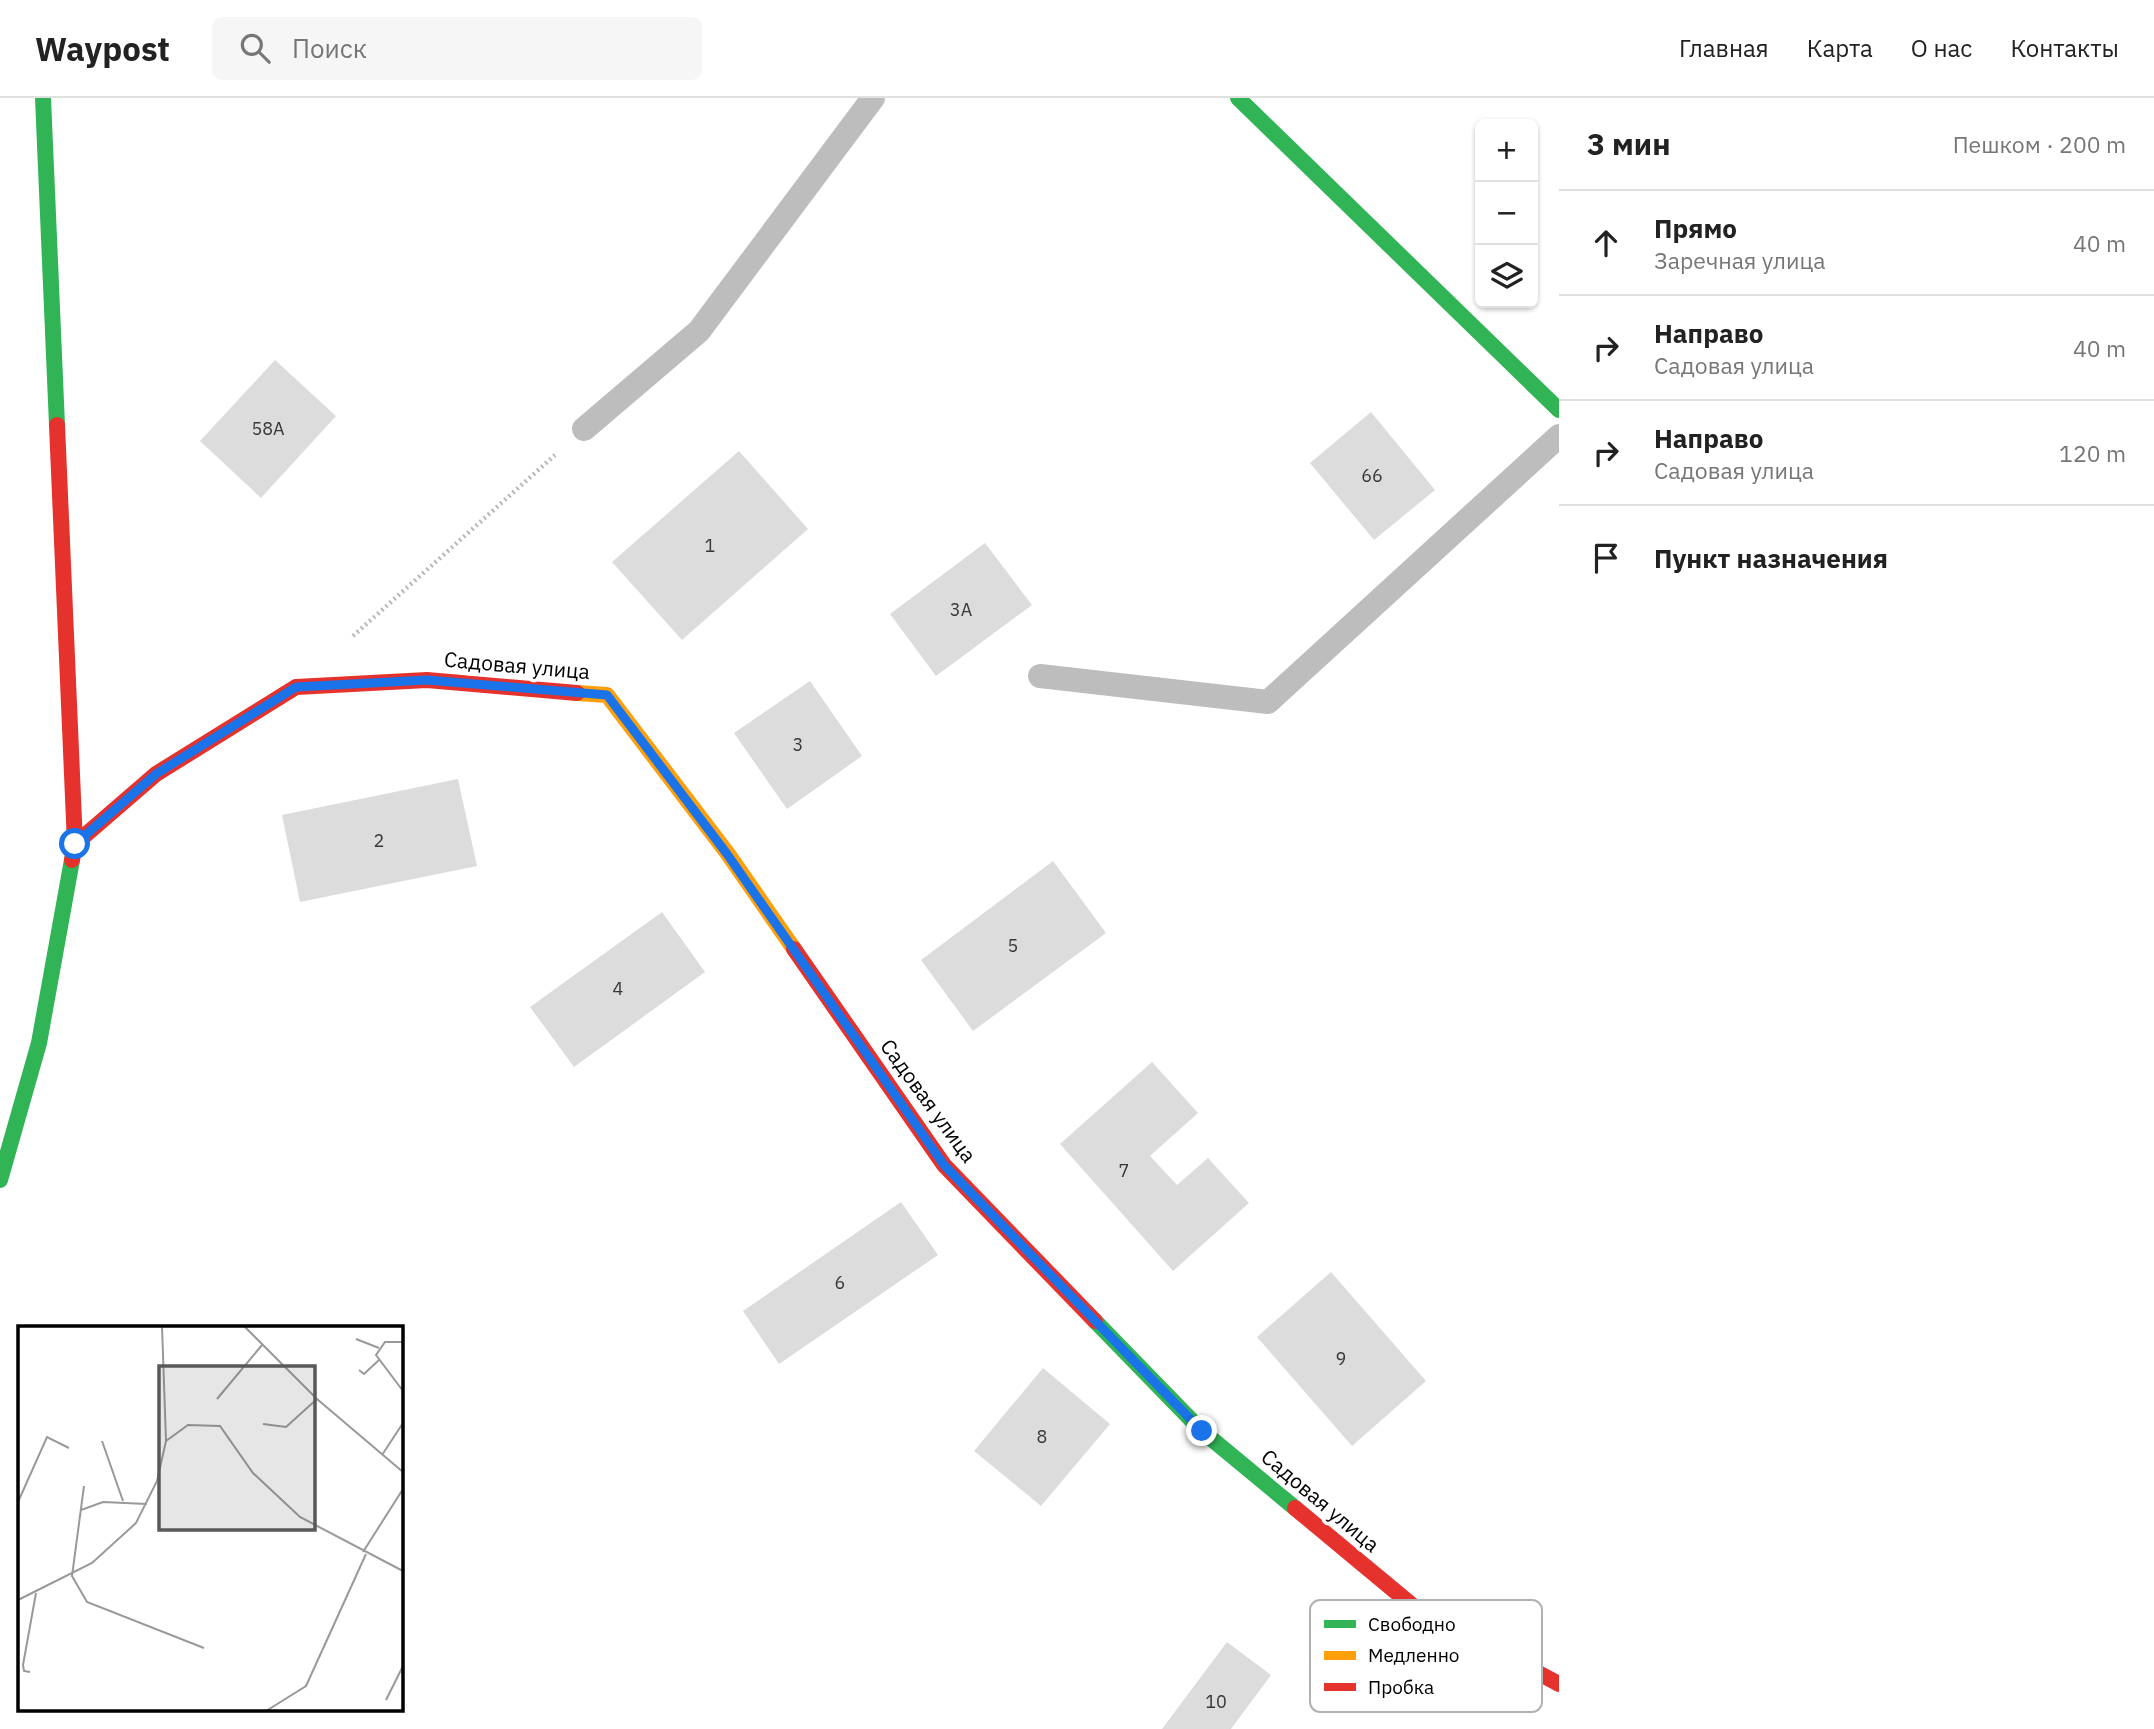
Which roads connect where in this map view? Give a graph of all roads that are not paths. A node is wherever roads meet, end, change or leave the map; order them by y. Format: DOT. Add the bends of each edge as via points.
graph roads {
  1 [pos="43,98"];
  2 [pos="873,98"];
  3 [pos="1238,98"];
  4 [pos="1559,410"];
  5 [pos="584,429"];
  6 [pos="1559,436"];
  7 [pos="1040,676"];
  8 [pos="75,844"];
  9 [pos="0,1180"];
  10 [pos="1406,1600"];
  11 [pos="1542,1675"];
  12 [pos="1559,1684"];
  1 -- 8 [label="street"];
  2 -- 5 [label="lane" via="699,331"];
  3 -- 4 [label="street"];
  6 -- 7 [label="lane" via="1269,702"];
  8 -- 9 [label="street" via="39,1043"];
  8 -- 10 [label="street, Садовая улица" via="156,774 296,687 427,680 607,695 727,854 944,1165 1202,1431"];
  11 -- 12 [label="street, Садовая улица"];
}
